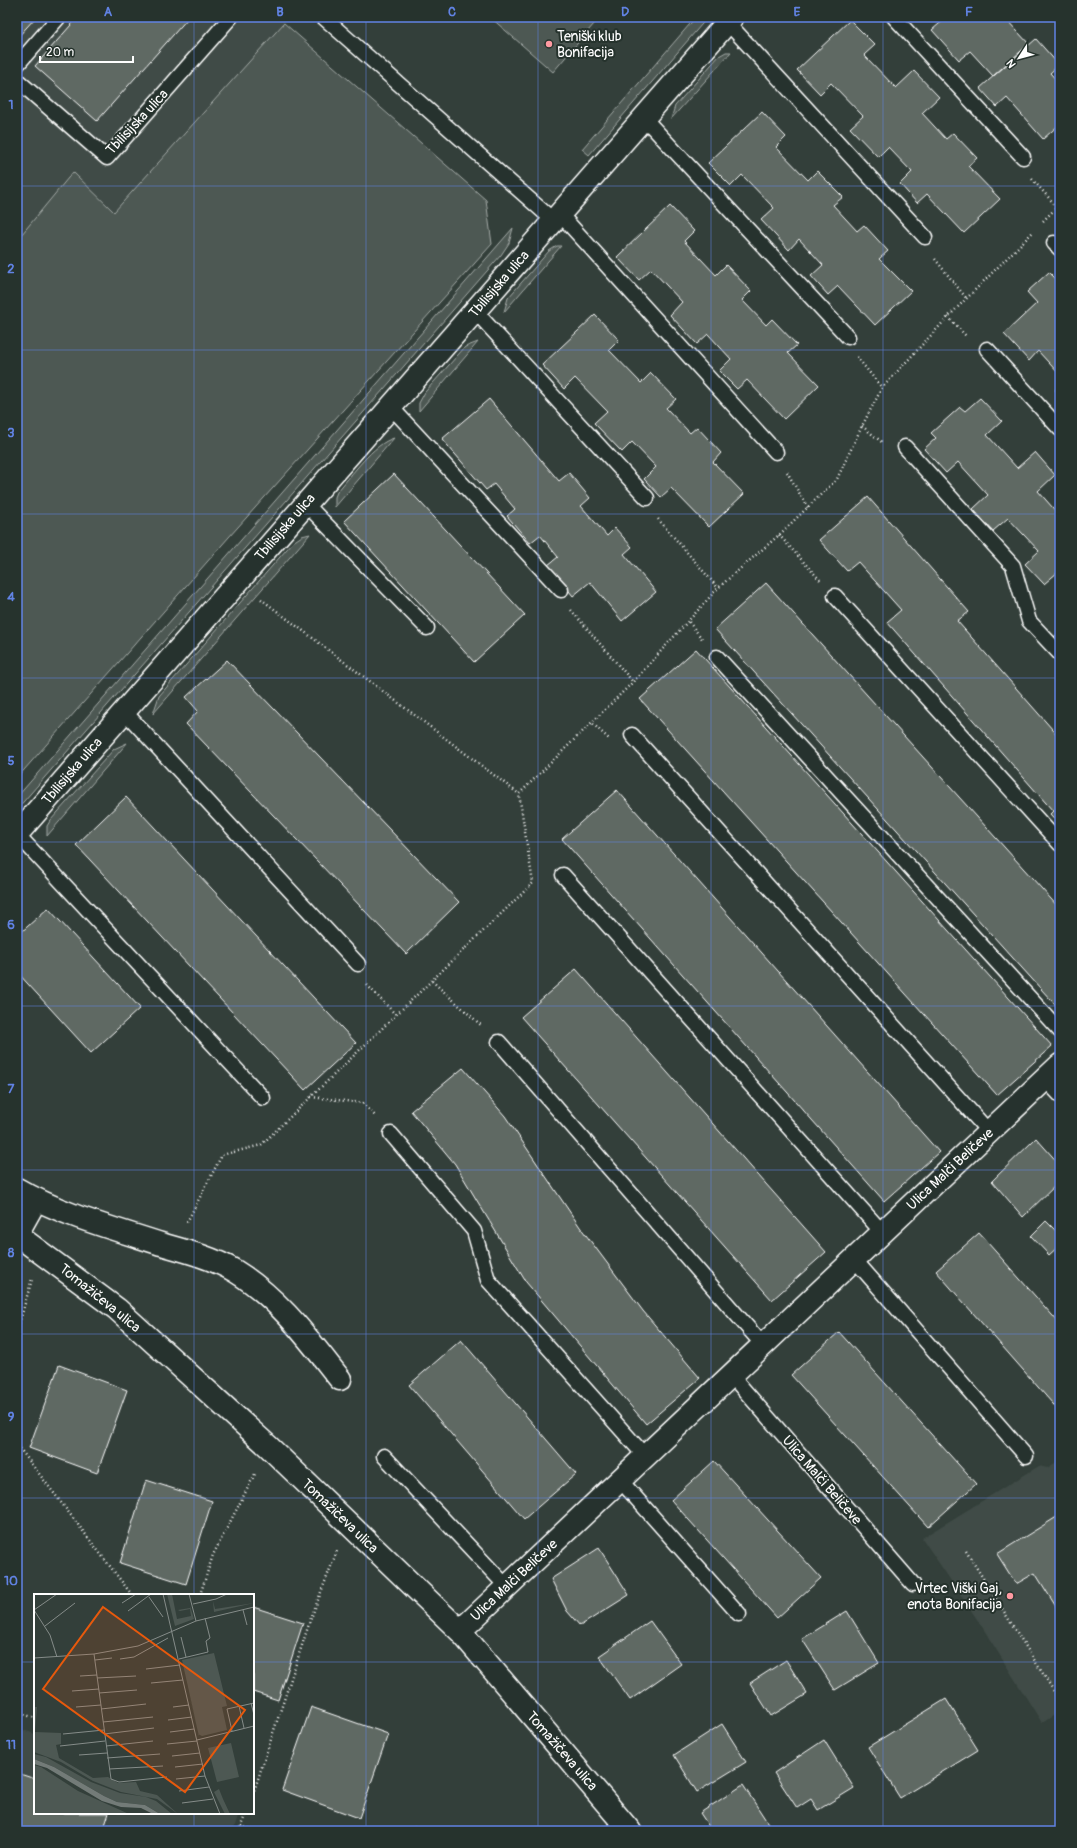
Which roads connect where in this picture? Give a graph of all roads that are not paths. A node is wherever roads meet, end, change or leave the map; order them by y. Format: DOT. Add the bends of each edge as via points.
graph roads {
  1 [pos="59,17"];
  2 [pos="231,17"];
  3 [pos="323,17"];
  4 [pos="894,17"];
  5 [pos="730,20"];
  6 [pos="17,65"];
  7 [pos="17,80"];
  8 [pos="644,118"];
  9 [pos="1023,157"];
  10 [pos="557,217"];
  11 [pos="925,238"];
  12 [pos="475,311"];
  13 [pos="848,337"];
  14 [pos="987,349"];
  15 [pos="390,407"];
  16 [pos="1060,429"];
  17 [pos="905,447"];
  18 [pos="776,452"];
  19 [pos="647,498"];
  20 [pos="306,504"];
  21 [pos="561,590"];
  22 [pos="835,596"];
  23 [pos="427,628"];
  24 [pos="1060,654"];
  25 [pos="717,658"];
  26 [pos="124,711"];
  27 [pos="632,735"];
  28 [pos="17,834"];
  29 [pos="1060,844"];
  30 [pos="564,875"];
  31 [pos="358,964"];
  32 [pos="1060,1031"];
  33 [pos="499,1042"];
  34 [pos="1053,1072"];
  35 [pos="1060,1095"];
  36 [pos="263,1098"];
  37 [pos="989,1132"];
  38 [pos="391,1134"];
  39 [pos="17,1189"];
  40 [pos="36,1200"];
  41 [pos="882,1232"];
  42 [pos="17,1234"];
  43 [pos="854,1259"];
  44 [pos="763,1345"];
  45 [pos="731,1376"];
  46 [pos="340,1380"];
  47 [pos="384,1456"];
  48 [pos="645,1456"];
  49 [pos="1026,1456"];
  50 [pos="620,1480"];
  51 [pos="913,1584"];
  52 [pos="507,1587"];
  53 [pos="738,1614"];
  54 [pos="460,1631"];
  55 [pos="630,1831"];
  1 -- 6 [label="lane"];
  2 -- 7 [label="lane, Tbilisijska ulica" via="107,158"];
  3 -- 10 [label="lane"];
  4 -- 9 [label="lane"];
  5 -- 8 [label="street, Tbilisijska ulica"];
  5 -- 11 [label="lane"];
  8 -- 10 [label="street, Tbilisijska ulica"];
  8 -- 13 [label="lane"];
  10 -- 12 [label="street, Tbilisijska ulica"];
  10 -- 18 [label="lane"];
  12 -- 15 [label="street, Tbilisijska ulica"];
  12 -- 19 [label="lane"];
  14 -- 16 [label="lane"];
  15 -- 20 [label="street, Tbilisijska ulica"];
  15 -- 21 [label="lane"];
  17 -- 24 [label="lane" via="1013,566 1029,621"];
  20 -- 23 [label="lane"];
  20 -- 26 [label="street, Tbilisijska ulica"];
  22 -- 29 [label="lane"];
  25 -- 32 [label="lane"];
  26 -- 28 [label="street, Tbilisijska ulica"];
  26 -- 31 [label="lane"];
  27 -- 37 [label="lane"];
  28 -- 36 [label="lane"];
  30 -- 41 [label="lane"];
  33 -- 44 [label="lane"];
  34 -- 35 [label="lane, Ulica Malči Beličeve"];
  34 -- 37 [label="street, Ulica Malči Beličeve"];
  37 -- 41 [label="street, Ulica Malči Beličeve"];
  38 -- 48 [label="lane" via="474,1231 488,1280"];
  39 -- 40 [label="street"];
  40 -- 42 [label="street"];
  40 -- 46 [label="street" via="84,1220 200,1256 234,1271 265,1292 299,1328"];
  41 -- 43 [label="street, Ulica Malči Beličeve"];
  42 -- 54 [label="street, Tomažičeva ulica" via="117,1309 269,1447"];
  43 -- 44 [label="street, Ulica Malči Beličeve"];
  43 -- 49 [label="lane"];
  44 -- 45 [label="street, Ulica Malči Beličeve"];
  45 -- 48 [label="street, Ulica Malči Beličeve"];
  45 -- 51 [label="lane, Ulica Malči Beličeve"];
  47 -- 52 [label="lane"];
  48 -- 50 [label="street, Ulica Malči Beličeve"];
  50 -- 52 [label="street, Ulica Malči Beličeve"];
  50 -- 53 [label="lane"];
  52 -- 54 [label="street, Ulica Malči Beličeve"];
  54 -- 55 [label="street, Tomažičeva ulica"];
}
